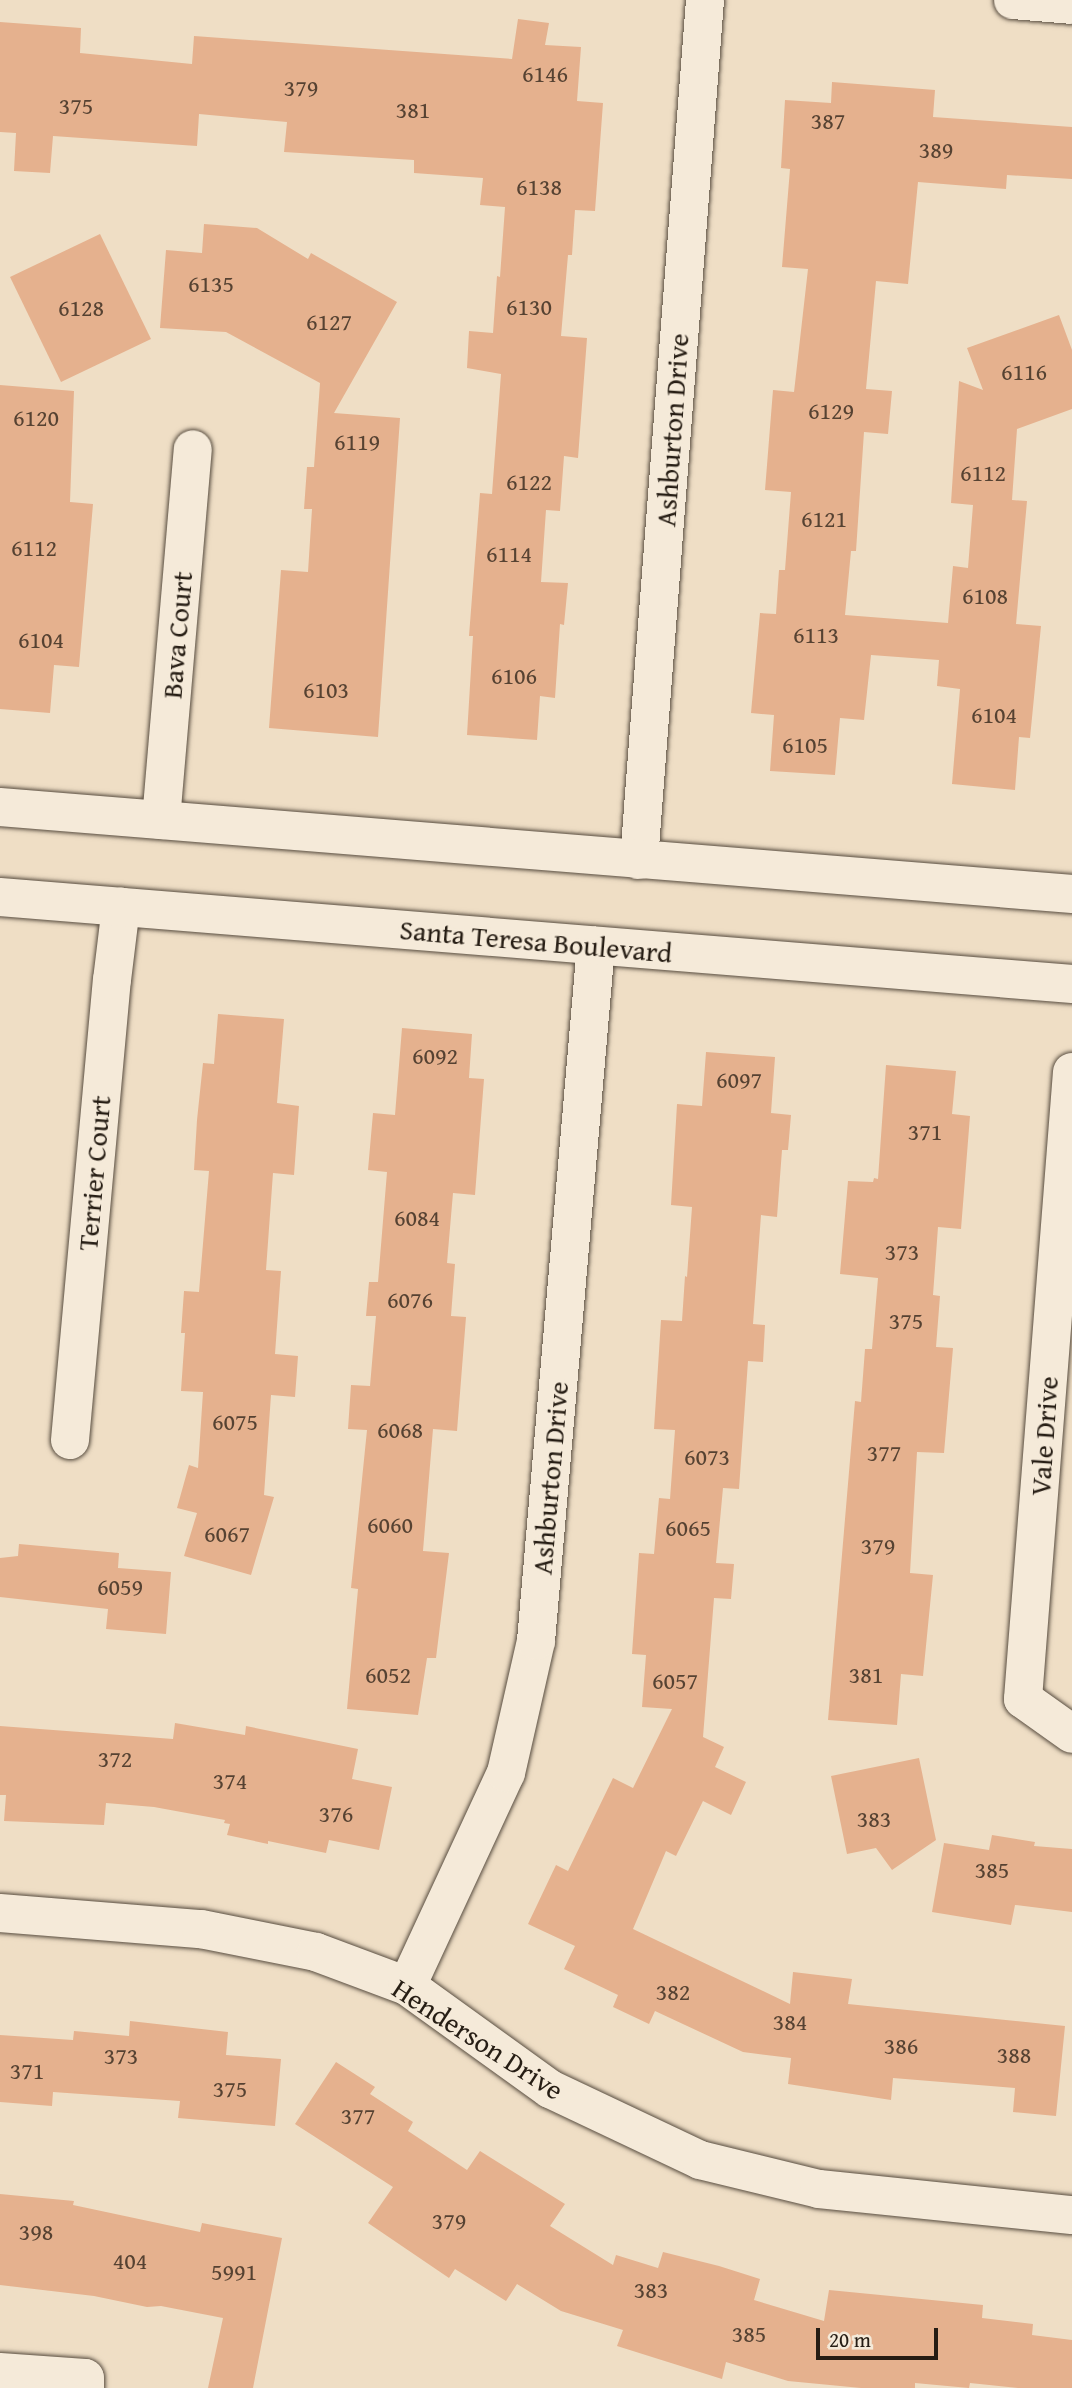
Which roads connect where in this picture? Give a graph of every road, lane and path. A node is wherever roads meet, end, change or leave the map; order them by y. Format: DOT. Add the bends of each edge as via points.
graph roads {
  1 [pos="705,0"];
  2 [pos="1013,0"];
  3 [pos="1072,5"];
  4 [pos="192,449"];
  5 [pos="0,807"];
  6 [pos="161,820"];
  7 [pos="639,860"];
  8 [pos="1072,894"];
  9 [pos="0,897"];
  10 [pos="121,907"];
  11 [pos="596,946"];
  12 [pos="1072,984"];
  13 [pos="1072,1072"];
  14 [pos="70,1440"];
  15 [pos="1072,1734"];
  16 [pos="0,1913"];
  17 [pos="407,1986"];
  18 [pos="1072,2214"];
  19 [pos="0,2372"];
  20 [pos="85,2383"];
  1 -- 7 [label="street, Ashburton Drive"];
  2 -- 3 [label="street"];
  4 -- 6 [label="street, Bava Court"];
  5 -- 6 [label="street"];
  6 -- 7 [label="street"];
  7 -- 8 [label="street"];
  9 -- 10 [label="street, Santa Teresa Boulevard"];
  10 -- 11 [label="street, Santa Teresa Boulevard"];
  10 -- 14 [label="street, Terrier Court"];
  11 -- 12 [label="street, Santa Teresa Boulevard"];
  11 -- 17 [label="street, Ashburton Drive" via="536,1641 506,1773"];
  13 -- 15 [label="street, Vale Drive" via="1023,1699"];
  16 -- 17 [label="street, Henderson Drive" via="201,1929 316,1952"];
  17 -- 18 [label="street, Henderson Drive" via="550,2089 700,2160 818,2189"];
  19 -- 20 [label="street"];
}
